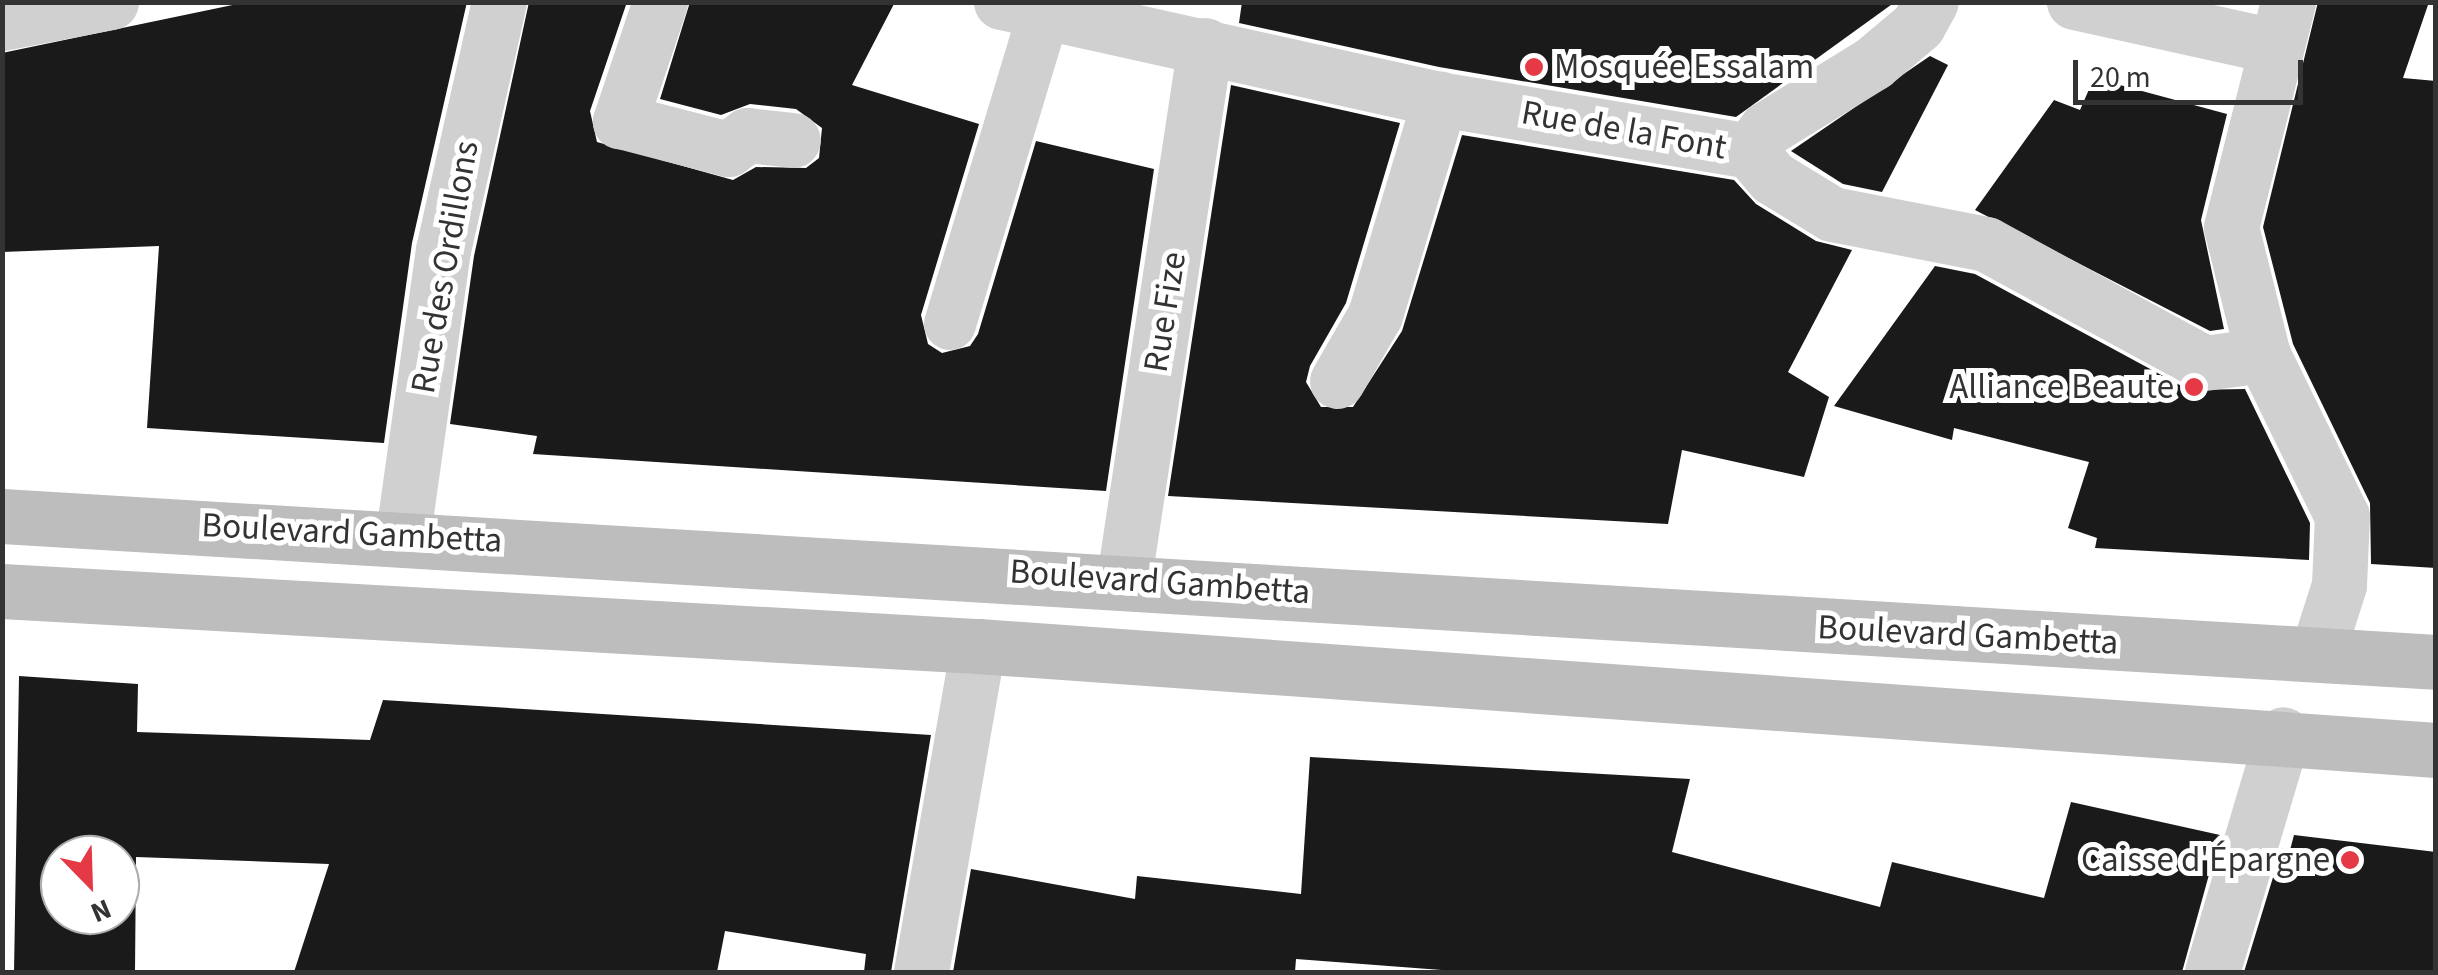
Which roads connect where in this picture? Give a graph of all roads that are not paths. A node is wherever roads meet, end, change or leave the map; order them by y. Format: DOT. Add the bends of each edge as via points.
graph roads {
  1 [pos="110,2"];
  2 [pos="499,2"];
  3 [pos="660,2"];
  4 [pos="1931,2"];
  5 [pos="2074,2"];
  6 [pos="1022,9"];
  7 [pos="2,23"];
  8 [pos="2281,24"];
  9 [pos="1180,28"];
  10 [pos="1440,100"];
  11 [pos="794,140"];
  12 [pos="1750,152"];
  13 [pos="950,324"];
  14 [pos="2263,355"];
  15 [pos="1337,381"];
  16 [pos="2,516"];
  17 [pos="402,534"];
  18 [pos="1124,578"];
  19 [pos="2,591"];
  20 [pos="978,646"];
  21 [pos="2318,651"];
  22 [pos="2436,662"];
  23 [pos="2283,734"];
  24 [pos="2436,750"];
  25 [pos="921,972"];
  26 [pos="2212,972"];
  1 -- 7 [label="street"];
  2 -- 17 [label="street, Rue des Ordillons" via="443,250"];
  3 -- 11 [label="street" via="620,121 728,149 748,135"];
  4 -- 12 [label="street" via="1873,63 1766,129"];
  5 -- 8 [label="street"];
  6 -- 9 [label="street, Rue de la Font"];
  6 -- 13 [label="street"];
  8 -- 14 [label="street" via="2231,227"];
  9 -- 10 [label="street, Rue de la Font"];
  9 -- 18 [label="street, Rue Fize"];
  10 -- 12 [label="street, Rue de la Font"];
  10 -- 15 [label="street" via="1375,315"];
  12 -- 14 [label="street, Rue de la Font" via="1774,178 1832,214 1986,244 2204,364"];
  14 -- 21 [label="street" via="2342,516 2339,585"];
  16 -- 17 [label="main road, Boulevard Gambetta"];
  17 -- 18 [label="main road, Boulevard Gambetta"];
  18 -- 21 [label="main road, Boulevard Gambetta" via="1759,626"];
  19 -- 20 [label="main road"];
  20 -- 23 [label="main road"];
  20 -- 25 [label="street"];
  21 -- 22 [label="main road, Boulevard Gambetta"];
  21 -- 23 [label="main road"];
  23 -- 24 [label="main road"];
  23 -- 26 [label="street"];
}
